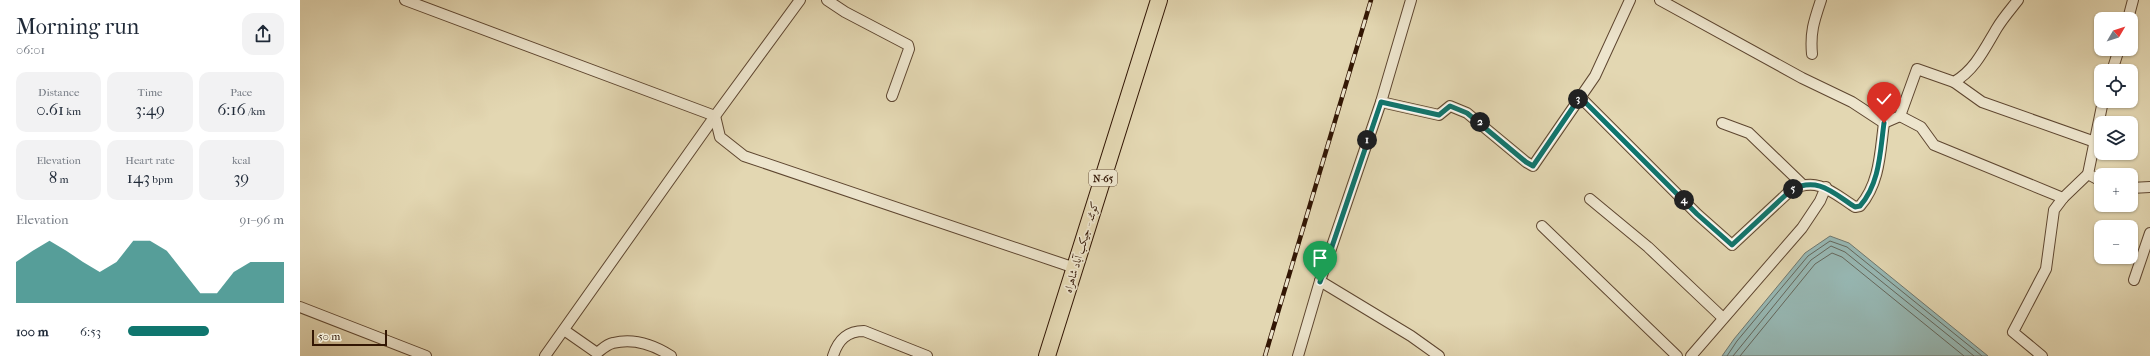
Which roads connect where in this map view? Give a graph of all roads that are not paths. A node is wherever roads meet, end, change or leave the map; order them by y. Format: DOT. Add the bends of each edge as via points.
graph roads {
  1 [pos="405,0"];
  2 [pos="800,0"];
  3 [pos="827,0"];
  4 [pos="1159,0"];
  5 [pos="1411,0"];
  6 [pos="1630,0"];
  7 [pos="1660,0"];
  8 [pos="1821,0"];
  9 [pos="2018,0"];
  10 [pos="2133,0"];
  11 [pos="2130,12"];
  12 [pos="1812,54"];
  13 [pos="1954,82"];
  14 [pos="892,96"];
  15 [pos="1580,97"];
  16 [pos="1381,102"];
  17 [pos="715,116"];
  18 [pos="1900,116"];
  19 [pos="1722,123"];
  20 [pos="1884,123"];
  21 [pos="2094,142"];
  22 [pos="2094,147"];
  23 [pos="2088,174"];
  24 [pos="2094,177"];
  25 [pos="1802,184"];
  26 [pos="1826,187"];
  27 [pos="2150,187"];
  28 [pos="2138,188"];
  29 [pos="2063,198"];
  30 [pos="1590,199"];
  31 [pos="1542,226"];
  32 [pos="2150,233"];
  33 [pos="1075,268"];
  34 [pos="2134,280"];
  35 [pos="1320,282"];
  36 [pos="300,307"];
  37 [pos="1723,318"];
  38 [pos="564,330"];
  39 [pos="426,356"];
  40 [pos="545,356"];
  41 [pos="671,356"];
  42 [pos="833,356"];
  43 [pos="927,356"];
  44 [pos="1047,356"];
  45 [pos="1298,356"];
  46 [pos="1440,356"];
  47 [pos="1678,356"];
  48 [pos="1691,356"];
  49 [pos="2042,356"];
  1 -- 17 [label="street"];
  2 -- 17 [label="street"];
  3 -- 14 [label="street" via="908,45 909,49"];
  4 -- 33 [label="highway, کوئٹہ - جیکب آباد شاہراہ / N-65"];
  5 -- 16 [label="street"];
  6 -- 15 [label="street" via="1594,76"];
  7 -- 20 [label="street" via="1802,78 1852,102"];
  8 -- 12 [label="street" via="1812,25"];
  9 -- 13 [label="street" via="1997,27 1984,52 1963,77"];
  10 -- 11 [label="street"];
  13 -- 18 [label="street" via="1917,68"];
  13 -- 21 [label="street" via="1982,102"];
  15 -- 16 [label="street" via="1533,166 1457,107 1450,106 1439,115"];
  15 -- 25 [label="street" via="1697,214 1732,245 1791,190"];
  16 -- 35 [label="street"];
  17 -- 33 [label="street" via="720,137 744,156"];
  17 -- 38 [label="street"];
  18 -- 20 [label="street"];
  18 -- 29 [label="street" via="1921,127 1934,145"];
  19 -- 25 [label="street" via="1748,133"];
  20 -- 26 [label="street" via="1875,180 1872,190 1860,206 1855,207"];
  22 -- 23 [label="street"];
  23 -- 24 [label="street"];
  23 -- 29 [label="street"];
  25 -- 26 [label="street"];
  26 -- 37 [label="street" via="1802,228"];
  27 -- 28 [label="street"];
  29 -- 49 [label="street" via="2054,210 2046,269 2013,332"];
  30 -- 37 [label="street" via="1648,248"];
  31 -- 47 [label="street"];
  32 -- 34 [label="street"];
  33 -- 44 [label="highway, کوئٹہ - جیکب آباد شاہراہ / N-65"];
  35 -- 45 [label="street"];
  35 -- 46 [label="street"];
  36 -- 39 [label="street"];
  37 -- 48 [label="street"];
  38 -- 40 [label="street"];
  38 -- 41 [label="street" via="597,353 612,343 638,341"];
  42 -- 43 [label="street" via="840,340 847,334 864,331"];
}
